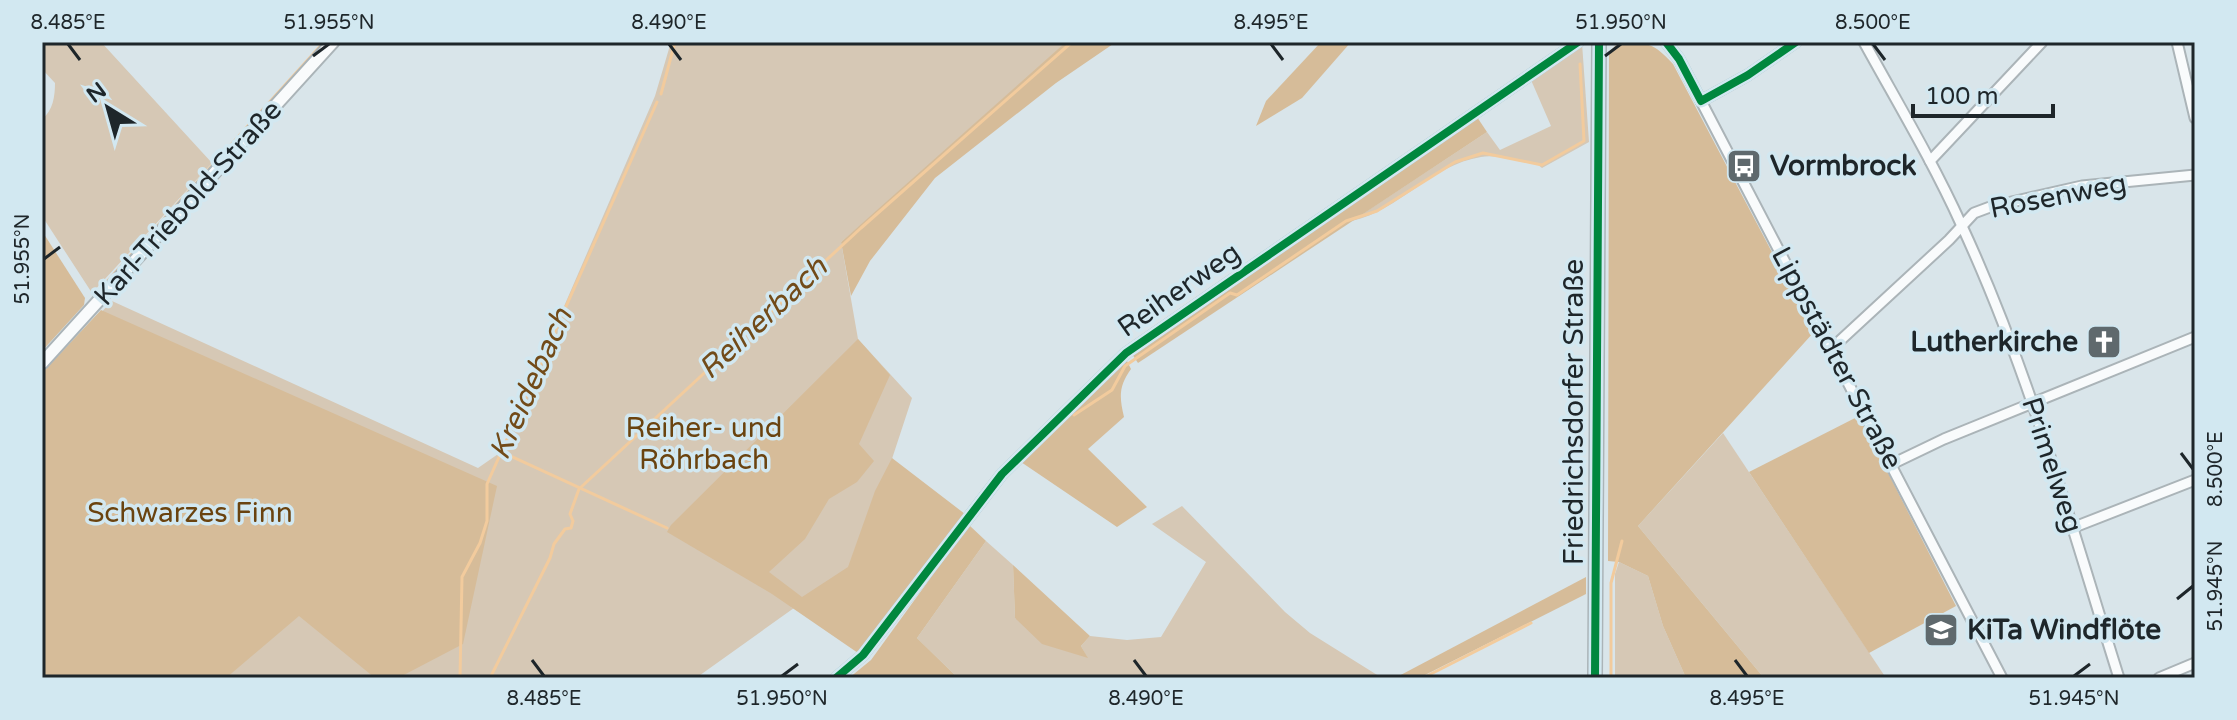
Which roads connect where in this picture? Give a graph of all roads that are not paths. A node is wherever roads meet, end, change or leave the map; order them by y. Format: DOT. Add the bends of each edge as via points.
graph roads {
  1 [pos="333,42"];
  2 [pos="1578,42"];
  3 [pos="1592,42"];
  4 [pos="1599,42"];
  5 [pos="1666,42"];
  6 [pos="1796,42"];
  7 [pos="1864,42"];
  8 [pos="2042,42"];
  9 [pos="2177,42"];
  10 [pos="1701,101"];
  11 [pos="2195,118"];
  12 [pos="1597,147"];
  13 [pos="1930,161"];
  14 [pos="2195,175"];
  15 [pos="1961,224"];
  16 [pos="2195,337"];
  17 [pos="1831,349"];
  18 [pos="42,363"];
  19 [pos="2032,402"];
  20 [pos="1892,464"];
  21 [pos="2195,480"];
  22 [pos="2072,528"];
  23 [pos="2195,663"];
  24 [pos="2175,675"];
  25 [pos="836,678"];
  26 [pos="1595,678"];
  27 [pos="2002,678"];
  28 [pos="2119,678"];
  29 [pos="2159,678"];
  1 -- 18 [label="street, Karl-Triebold-Straße"];
  2 -- 25 [label="street, Reiherweg" via="1126,353 1002,474 863,655"];
  3 -- 12 [label="main road, Friedrichsdorfer Straße"];
  4 -- 12 [label="main road, Friedrichsdorfer Straße"];
  5 -- 10 [label="street, Lippstädter Straße"];
  6 -- 10 [label="street"];
  7 -- 13 [label="street, Primelweg"];
  8 -- 13 [label="street"];
  9 -- 11 [label="street"];
  10 -- 17 [label="street, Lippstädter Straße"];
  12 -- 26 [label="main road, Friedrichsdorfer Straße"];
  13 -- 15 [label="street, Primelweg"];
  14 -- 15 [label="street, Rosenweg" via="2082,186 1990,207"];
  15 -- 17 [label="street, Rosenweg"];
  15 -- 19 [label="street, Primelweg"];
  16 -- 19 [label="street"];
  17 -- 20 [label="street, Lippstädter Straße"];
  19 -- 20 [label="street"];
  19 -- 22 [label="street, Primelweg"];
  20 -- 27 [label="street, Lippstädter Straße"];
  21 -- 22 [label="street"];
  22 -- 28 [label="street, Primelweg"];
  23 -- 24 [label="street"];
  24 -- 29 [label="street"];
}
